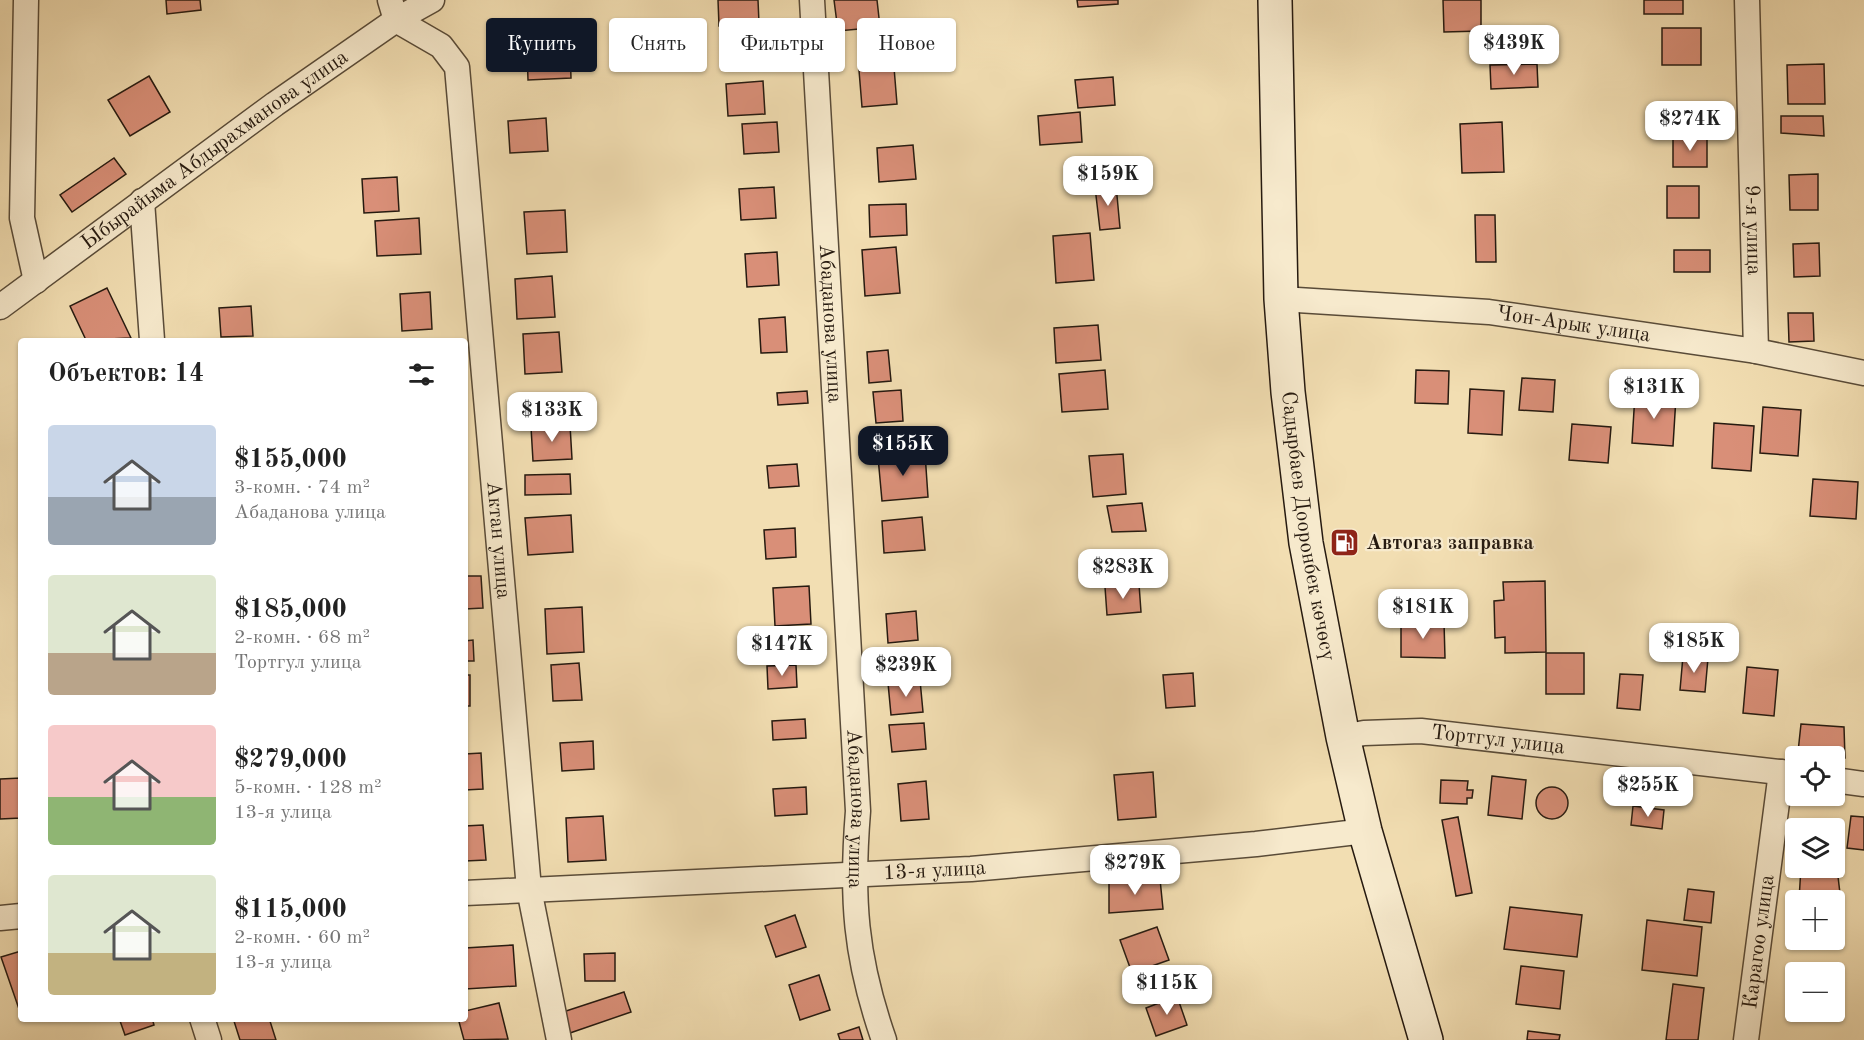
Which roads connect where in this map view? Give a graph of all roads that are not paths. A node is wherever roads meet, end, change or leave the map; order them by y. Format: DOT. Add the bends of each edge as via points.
graph roads {
  1 [pos="27,0"];
  2 [pos="432,0"];
  3 [pos="812,0"];
  4 [pos="1275,0"];
  5 [pos="1747,0"];
  6 [pos="393,10"];
  7 [pos="142,201"];
  8 [pos="36,281"];
  9 [pos="1281,298"];
  10 [pos="0,307"];
  11 [pos="152,338"];
  12 [pos="1756,351"];
  13 [pos="1864,373"];
  14 [pos="1343,738"];
  15 [pos="1785,773"];
  16 [pos="1845,781"];
  17 [pos="1864,784"];
  18 [pos="1785,792"];
  19 [pos="1365,831"];
  20 [pos="853,873"];
  21 [pos="529,889"];
  22 [pos="468,893"];
  23 [pos="18,916"];
  24 [pos="0,918"];
  25 [pos="203,1022"];
  26 [pos="209,1040"];
  27 [pos="559,1040"];
  28 [pos="884,1040"];
  29 [pos="1426,1040"];
  30 [pos="1746,1040"];
  1 -- 8 [label="street" via="22,218"];
  2 -- 6 [label="street, Ыбырайыма Абдырахманова улица"];
  3 -- 20 [label="street, Абаданова улица" via="858,811"];
  4 -- 9 [label="main road, Садырбаев Дооронбек көчөсү"];
  5 -- 12 [label="street, 9-я улица"];
  6 -- 7 [label="street, Ыбырайыма Абдырахманова улица"];
  6 -- 21 [label="street, Актан улица" via="441,46 457,67"];
  7 -- 8 [label="street, Ыбырайыма Абдырахманова улица"];
  7 -- 11 [label="street"];
  8 -- 10 [label="street, Ыбырайыма Абдырахманова улица"];
  9 -- 12 [label="street, Чон-Арык улица" via="1489,312"];
  9 -- 14 [label="main road, Садырбаев Дооронбек көчөсү" via="1306,543"];
  12 -- 13 [label="street, Чон-Арык улица"];
  14 -- 15 [label="street, Тортгул улица" via="1421,731"];
  14 -- 19 [label="main road, Садырбаев Дооронбек көчөсү"];
  16 -- 17 [label="street"];
  18 -- 30 [label="street, Карагоо улица"];
  19 -- 20 [label="street, 13-я улица" via="971,869"];
  19 -- 29 [label="main road, Садырбаев Дооронбек көчөсү"];
  20 -- 21 [label="street, 13-я улица"];
  20 -- 28 [label="street, Абаданова улица" via="856,930 872,1006"];
  21 -- 22 [label="street, 13-я улица"];
  21 -- 27 [label="street, Актан улица"];
  23 -- 24 [label="street"];
  25 -- 26 [label="street"];
}
